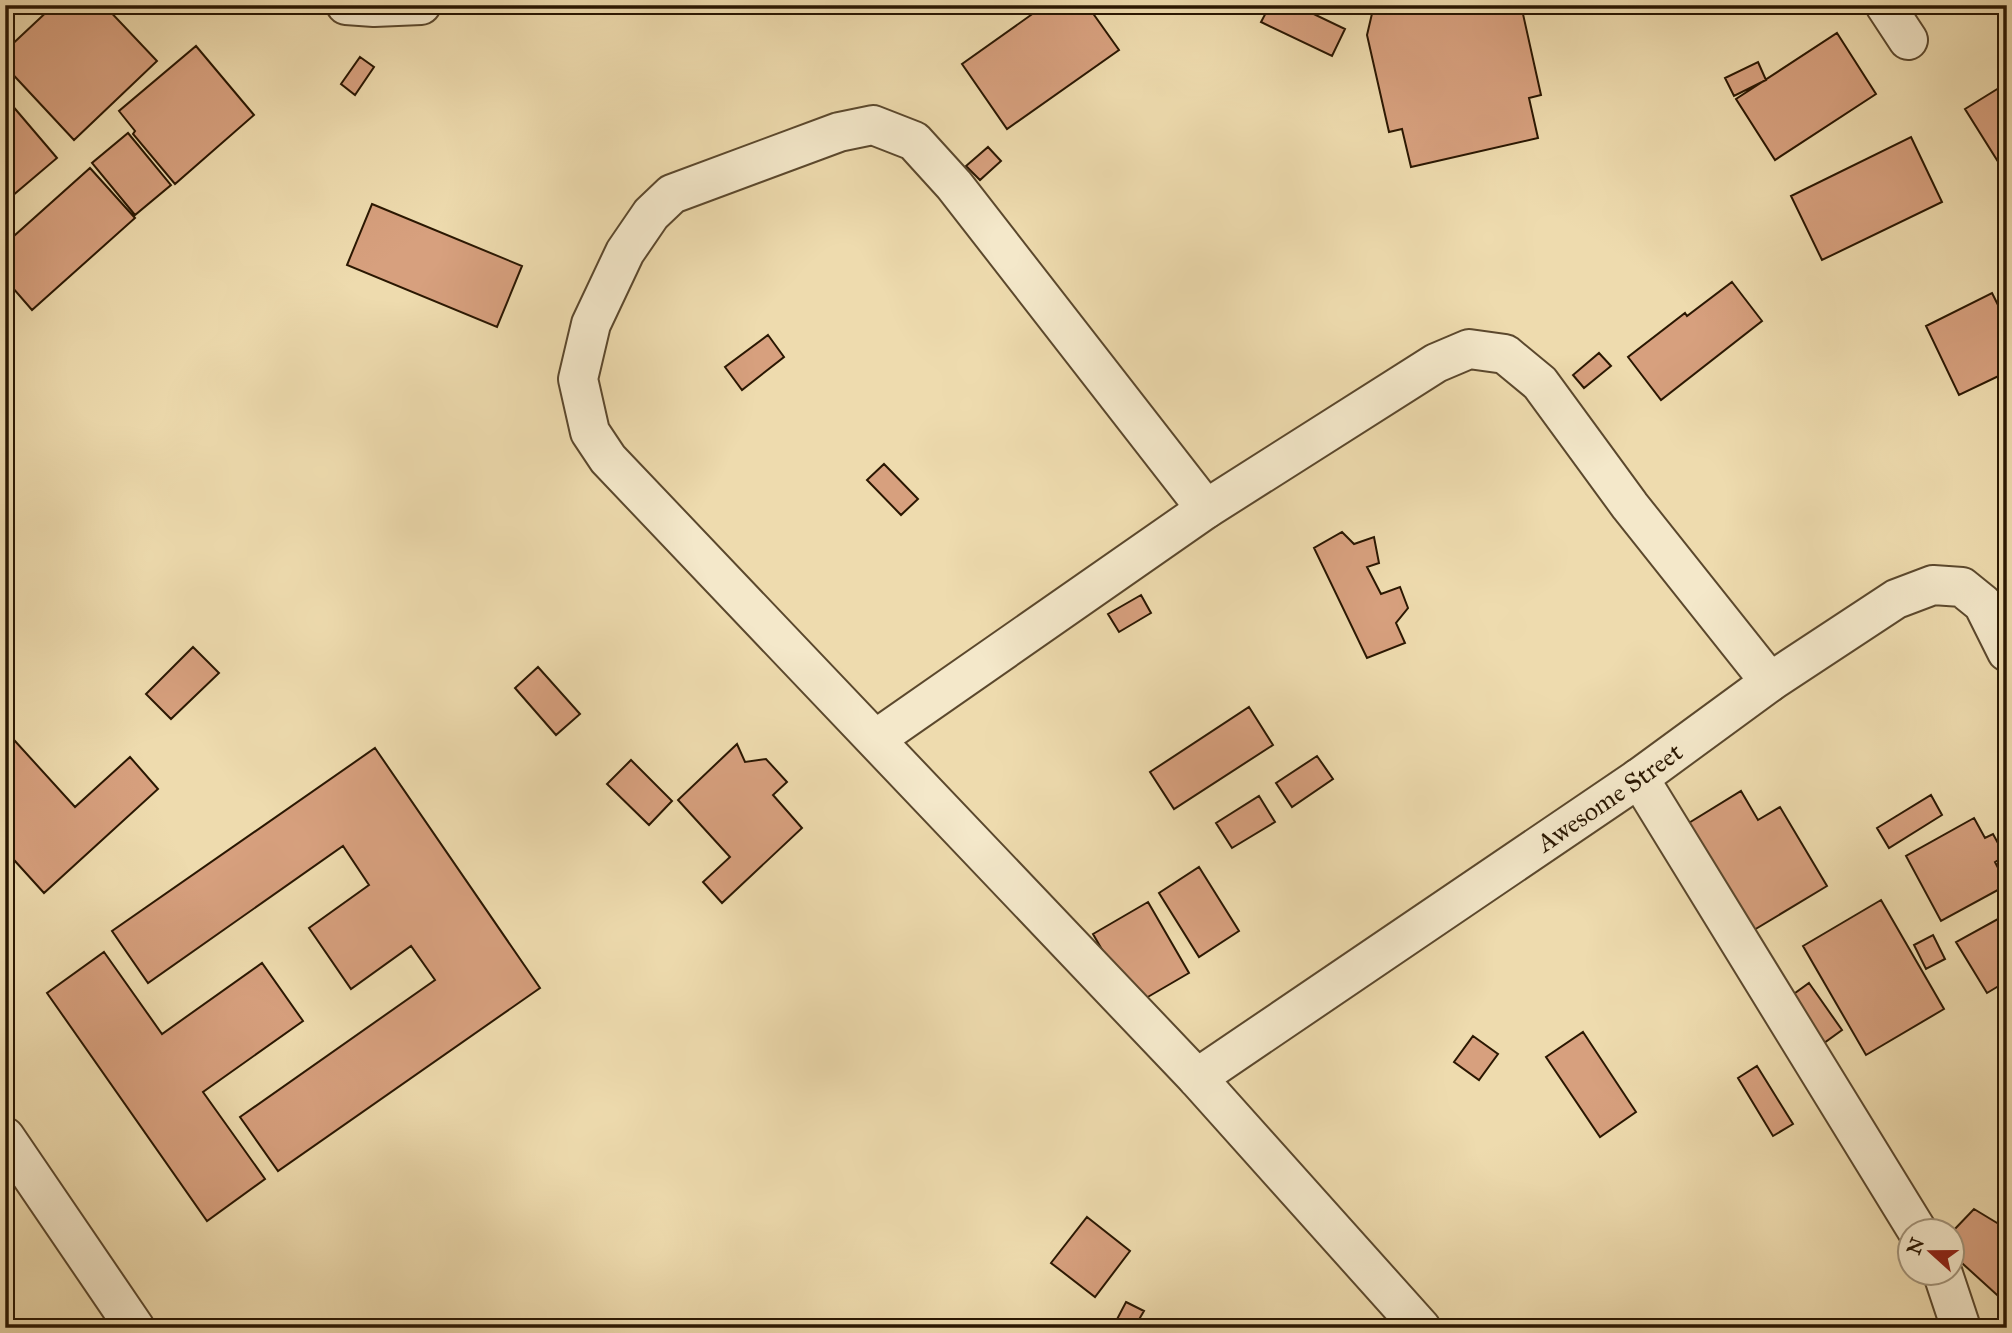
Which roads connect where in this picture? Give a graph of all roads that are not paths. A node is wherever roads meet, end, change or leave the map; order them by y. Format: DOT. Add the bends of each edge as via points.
graph roads {
  1 [pos="346,5"];
  2 [pos="421,5"];
  3 [pos="1885,5"];
  4 [pos="1908,40"];
  5 [pos="1206,509"];
  6 [pos="2007,652"];
  7 [pos="1770,682"];
  8 [pos="876,739"];
  9 [pos="1639,778"];
  10 [pos="1197,1078"];
  11 [pos="5,1137"];
  12 [pos="1909,1218"];
  13 [pos="1948,1288"];
  14 [pos="135,1328"];
  15 [pos="1421,1328"];
  16 [pos="1961,1328"];
  1 -- 2 [label="street"];
  3 -- 4 [label="street"];
  5 -- 7 [label="street" via="1436,363 1469,349 1504,354 1540,383 1630,506"];
  5 -- 8 [label="street"];
  5 -- 8 [label="street" via="914,141 873,125 839,132 672,194 651,214 625,252 591,324 578,379 590,432 608,459"];
  6 -- 7 [label="street, Awesome Street" via="1983,604 1962,587 1933,585 1896,599"];
  7 -- 9 [label="street, Awesome Street"];
  8 -- 10 [label="street"];
  9 -- 10 [label="street, Awesome Street"];
  9 -- 12 [label="street"];
  10 -- 15 [label="street"];
  11 -- 14 [label="street"];
  13 -- 16 [label="street"];
}
